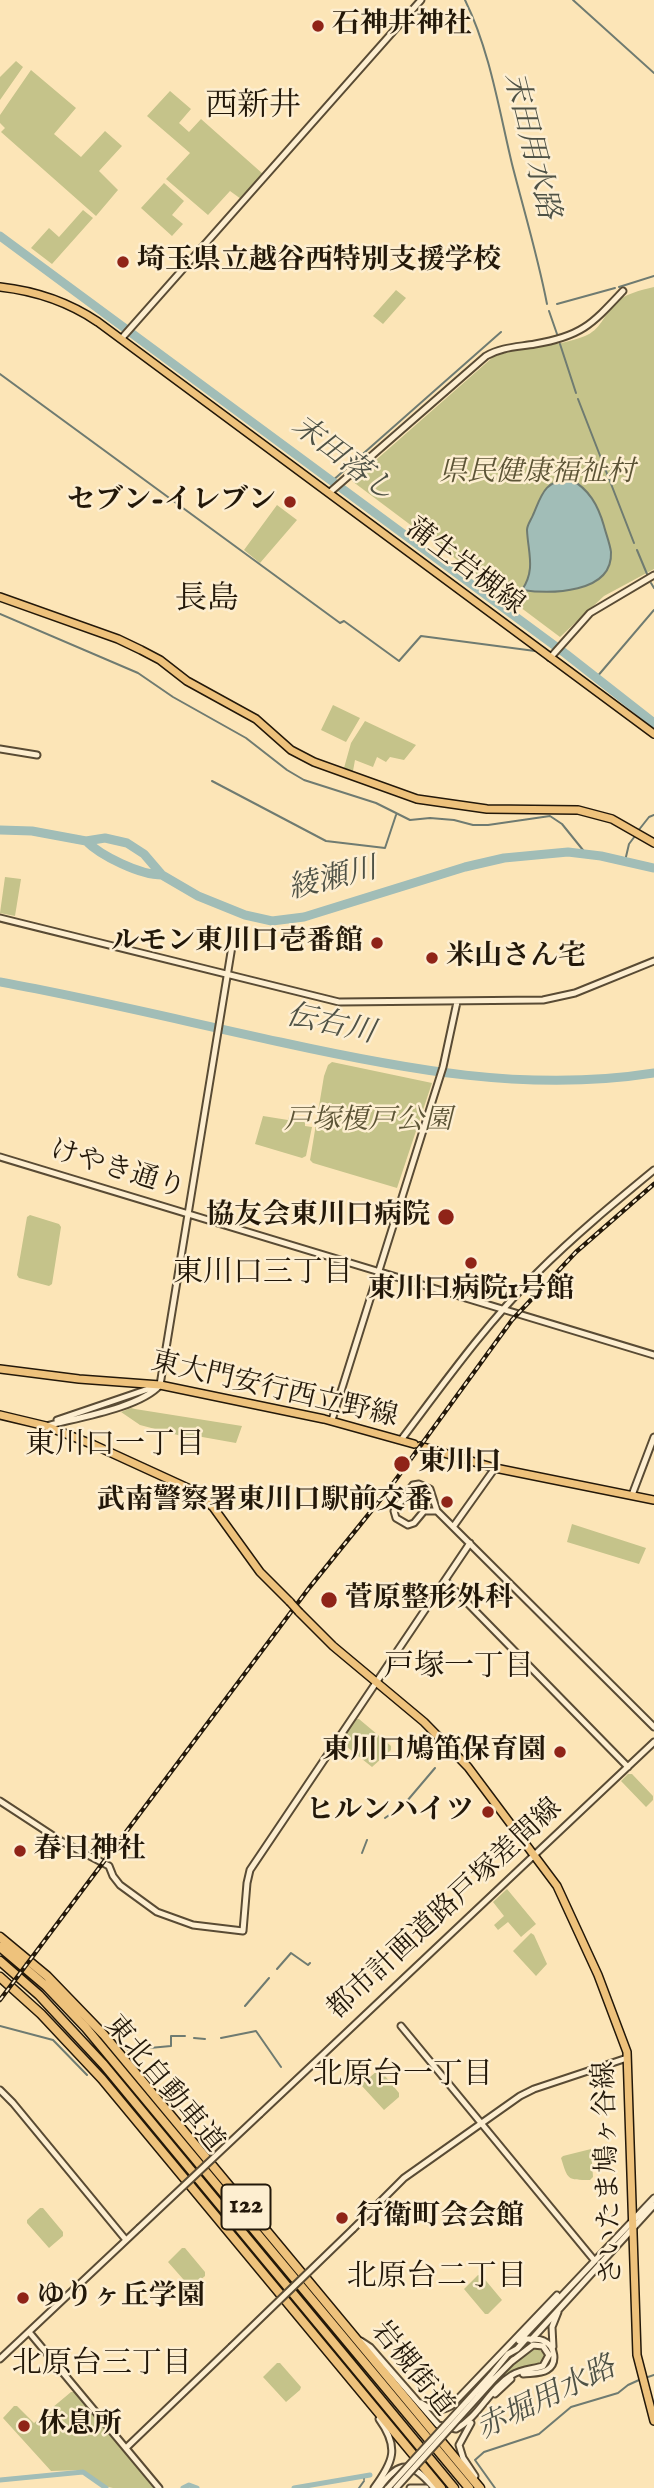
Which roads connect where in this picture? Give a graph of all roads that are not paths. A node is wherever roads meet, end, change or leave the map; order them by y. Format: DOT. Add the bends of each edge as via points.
graph roads {
  1 [pos="421,0"];
  2 [pos="0,287"];
  3 [pos="623,291"];
  4 [pos="121,339"];
  5 [pos="330,493"];
  6 [pos="654,575"];
  7 [pos="0,597"];
  8 [pos="550,658"];
  9 [pos="654,734"];
  10 [pos="0,749"];
  11 [pos="37,755"];
  12 [pos="654,843"];
  13 [pos="0,918"];
  14 [pos="234,934"];
  15 [pos="654,961"];
  16 [pos="228,975"];
  17 [pos="457,1002"];
  18 [pos="0,1157"];
  19 [pos="654,1170"];
  20 [pos="187,1214"];
  21 [pos="378,1272"];
  22 [pos="504,1310"];
  23 [pos="654,1355"];
  24 [pos="0,1369"];
  25 [pos="160,1385"];
  26 [pos="0,1415"];
  27 [pos="332,1420"];
  28 [pos="46,1426"];
  29 [pos="654,1437"];
  30 [pos="401,1440"];
  31 [pos="495,1468"];
  32 [pos="632,1494"];
  33 [pos="654,1500"];
  34 [pos="437,1511"];
  35 [pos="453,1527"];
  36 [pos="470,1543"];
  37 [pos="445,1580"];
  38 [pos="377,1682"];
  39 [pos="654,1727"];
  40 [pos="654,1742"];
  41 [pos="628,1767"];
  42 [pos="0,1801"];
  43 [pos="535,1855"];
  44 [pos="0,1937"];
  45 [pos="0,1947"];
  46 [pos="0,1961"];
  47 [pos="0,1978"];
  48 [pos="401,2026"];
  49 [pos="627,2058"];
  50 [pos="0,2090"];
  51 [pos="481,2124"];
  52 [pos="654,2198"];
  53 [pos="654,2205"];
  54 [pos="632,2223"];
  55 [pos="127,2240"];
  56 [pos="594,2260"];
  57 [pos="572,2283"];
  58 [pos="561,2306"];
  59 [pos="29,2332"];
  60 [pos="353,2335"];
  61 [pos="532,2339"];
  62 [pos="554,2353"];
  63 [pos="508,2354"];
  64 [pos="0,2359"];
  65 [pos="511,2362"];
  66 [pos="348,2376"];
  67 [pos="492,2377"];
  68 [pos="406,2389"];
  69 [pos="654,2421"];
  70 [pos="127,2448"];
  71 [pos="159,2488"];
  72 [pos="376,2488"];
  73 [pos="388,2488"];
  74 [pos="397,2488"];
  75 [pos="410,2488"];
  76 [pos="426,2488"];
  77 [pos="434,2488"];
  78 [pos="441,2488"];
  79 [pos="454,2488"];
  80 [pos="468,2488"];
  81 [pos="482,2488"];
  1 -- 4 [label="street"];
  2 -- 4 [label="main road, 蒲生岩槻線" via="62,302"];
  3 -- 5 [label="street" via="577,333 486,356"];
  4 -- 5 [label="main road, 蒲生岩槻線"];
  5 -- 8 [label="main road, 蒲生岩槻線"];
  6 -- 8 [label="street" via="590,613"];
  7 -- 12 [label="main road" via="142,650 256,719 291,750 314,762 417,799 488,809 578,810 612,819"];
  8 -- 9 [label="main road, 蒲生岩槻線"];
  10 -- 11 [label="street"];
  13 -- 16 [label="street"];
  14 -- 16 [label="street"];
  15 -- 17 [label="street" via="575,993 529,1002"];
  16 -- 17 [label="street" via="339,1002"];
  16 -- 20 [label="street"];
  17 -- 21 [label="street" via="442,1069"];
  18 -- 20 [label="street, けやき通り"];
  19 -- 22 [label="street" via="573,1239"];
  20 -- 21 [label="street, けやき通り"];
  20 -- 25 [label="street"];
  21 -- 22 [label="street, けやき通り"];
  21 -- 27 [label="street"];
  22 -- 23 [label="street, けやき通り"];
  22 -- 30 [label="street"];
  24 -- 25 [label="main road, 東大門安行西立野線"];
  25 -- 27 [label="main road, 東大門安行西立野線"];
  25 -- 28 [label="street"];
  26 -- 28 [label="main road, さいたま鳩ヶ谷線"];
  27 -- 30 [label="main road, 東大門安行西立野線"];
  28 -- 38 [label="main road, さいたま鳩ヶ谷線, bridge" via="176,1481 203,1498 260,1572 333,1646"];
  29 -- 32 [label="street"];
  30 -- 31 [label="main road, 東大門安行西立野線"];
  31 -- 32 [label="main road, 東大門安行西立野線"];
  31 -- 35 [label="street"];
  32 -- 33 [label="main road, 東大門安行西立野線"];
  34 -- 34 [label="street" via="424,1511 408,1525 396,1518 394,1511 410,1488 419,1484 432,1492"];
  34 -- 35 [label="street"];
  35 -- 36 [label="street"];
  36 -- 37 [label="street"];
  36 -- 39 [label="street"];
  37 -- 38 [label="street"];
  37 -- 41 [label="street"];
  38 -- 42 [label="street" via="250,1870 243,1931 193,1925 157,1912 120,1885 108,1866"];
  38 -- 43 [label="main road, さいたま鳩ヶ谷線" via="456,1753"];
  40 -- 41 [label="street, 都市計画道路戸塚差間線"];
  41 -- 43 [label="street, 都市計画道路戸塚差間線"];
  43 -- 49 [label="main road, さいたま鳩ヶ谷線" via="580,1936 616,2019"];
  43 -- 55 [label="street, 都市計画道路戸塚差間線, bridge"];
  44 -- 60 [label="highway, 岩槻街道 / 122" via="47,1976 104,2035"];
  45 -- 80 [label="highway, 東北自動車道" via="86,2028"];
  46 -- 79 [label="highway, 東北自動車道" via="46,2002 104,2065"];
  47 -- 66 [label="highway, 岩槻街道 / 122" via="102,2079"];
  48 -- 51 [label="street"];
  49 -- 51 [label="street" via="534,2089"];
  49 -- 54 [label="main road, さいたま鳩ヶ谷線"];
  50 -- 55 [label="street"];
  51 -- 56 [label="street"];
  51 -- 70 [label="street, bridge" via="404,2178"];
  52 -- 54 [label="street"];
  53 -- 54 [label="street"];
  54 -- 56 [label="street"];
  54 -- 58 [label="street"];
  54 -- 69 [label="main road, さいたま鳩ヶ谷線" via="637,2355"];
  55 -- 59 [label="street"];
  56 -- 57 [label="street"];
  57 -- 63 [label="street"];
  57 -- 68 [label="street" via="445,2410 423,2405"];
  58 -- 61 [label="street"];
  58 -- 62 [label="street" via="552,2327"];
  59 -- 64 [label="street"];
  59 -- 70 [label="street"];
  60 -- 68 [label="street" via="370,2347"];
  60 -- 81 [label="highway, 岩槻街道 / 122"];
  61 -- 62 [label="street" via="547,2342"];
  61 -- 63 [label="street"];
  61 -- 65 [label="street"];
  62 -- 81 [label="street" via="547,2370 512,2378 466,2429 461,2454"];
  63 -- 67 [label="street"];
  65 -- 67 [label="street"];
  65 -- 68 [label="street" via="533,2345 543,2346 549,2355 543,2366 517,2372 500,2384 467,2423 456,2429 438,2425"];
  66 -- 72 [label="street" via="392,2441 389,2468"];
  66 -- 78 [label="highway, 岩槻街道 / 122"];
  67 -- 73 [label="street, bridge"];
  67 -- 74 [label="street, bridge"];
  70 -- 71 [label="street"];
  72 -- 77 [label="street" via="400,2466 412,2468"];
  75 -- 76 [label="street"];
}
